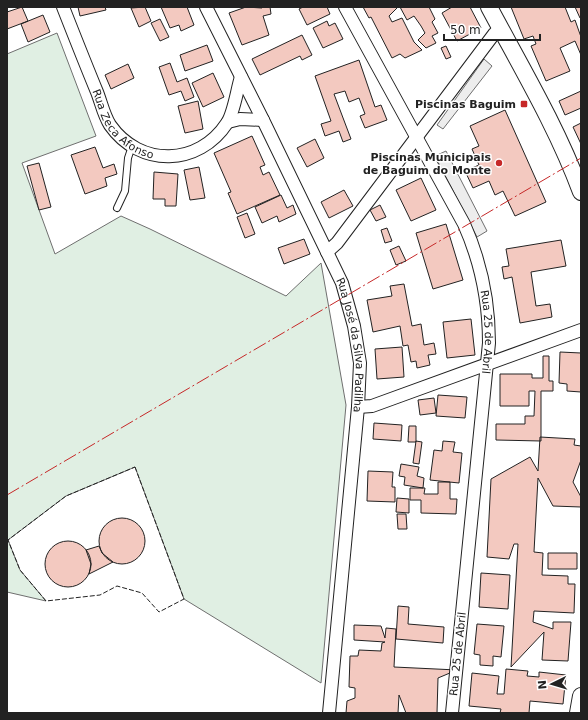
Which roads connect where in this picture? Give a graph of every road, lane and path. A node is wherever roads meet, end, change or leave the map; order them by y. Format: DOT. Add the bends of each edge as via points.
graph roads {
  1 [pos="63,7"];
  2 [pos="206,7"];
  3 [pos="345,7"];
  4 [pos="489,7"];
  5 [pos="500,28"];
  6 [pos="241,77"];
  7 [pos="263,120"];
  8 [pos="228,122"];
  9 [pos="417,138"];
  10 [pos="132,146"];
  11 [pos="581,192"];
  12 [pos="117,208"];
  13 [pos="327,252"];
  14 [pos="581,330"];
  15 [pos="486,364"];
  16 [pos="358,407"];
  17 [pos="581,696"];
  18 [pos="329,713"];
  19 [pos="452,713"];
  20 [pos="578,713"];
  1 -- 10 [label="street, Rua Zeca Afonso" via="110,125"];
  2 -- 6 [label="street, Rua José da Silva Padilha"];
  3 -- 9 [label="street, Rua 25 de Abril"];
  4 -- 5 [label="street"];
  5 -- 9 [label="street"];
  5 -- 11 [label="street" via="548,119"];
  6 -- 7 [label="street, Rua José da Silva Padilha"];
  6 -- 8 [label="street, Rua Zeca Afonso"];
  7 -- 8 [label="street" via="240,119"];
  7 -- 13 [label="street, Rua José da Silva Padilha"];
  8 -- 10 [label="street, Rua Zeca Afonso" via="214,140 180,156 150,156"];
  9 -- 13 [label="street" via="337,243"];
  9 -- 15 [label="street, Rua 25 de Abril" via="476,250 487,298 489,343"];
  10 -- 12 [label="lane" via="128,158 125,190"];
  13 -- 16 [label="street, Rua José da Silva Padilha" via="348,300 354,326 360,363"];
  14 -- 15 [label="street"];
  15 -- 16 [label="street" via="372,406"];
  15 -- 19 [label="street, Rua 25 de Abril"];
  16 -- 18 [label="street, Rua José da Silva Padilha"];
  17 -- 20 [label="street"];
}
